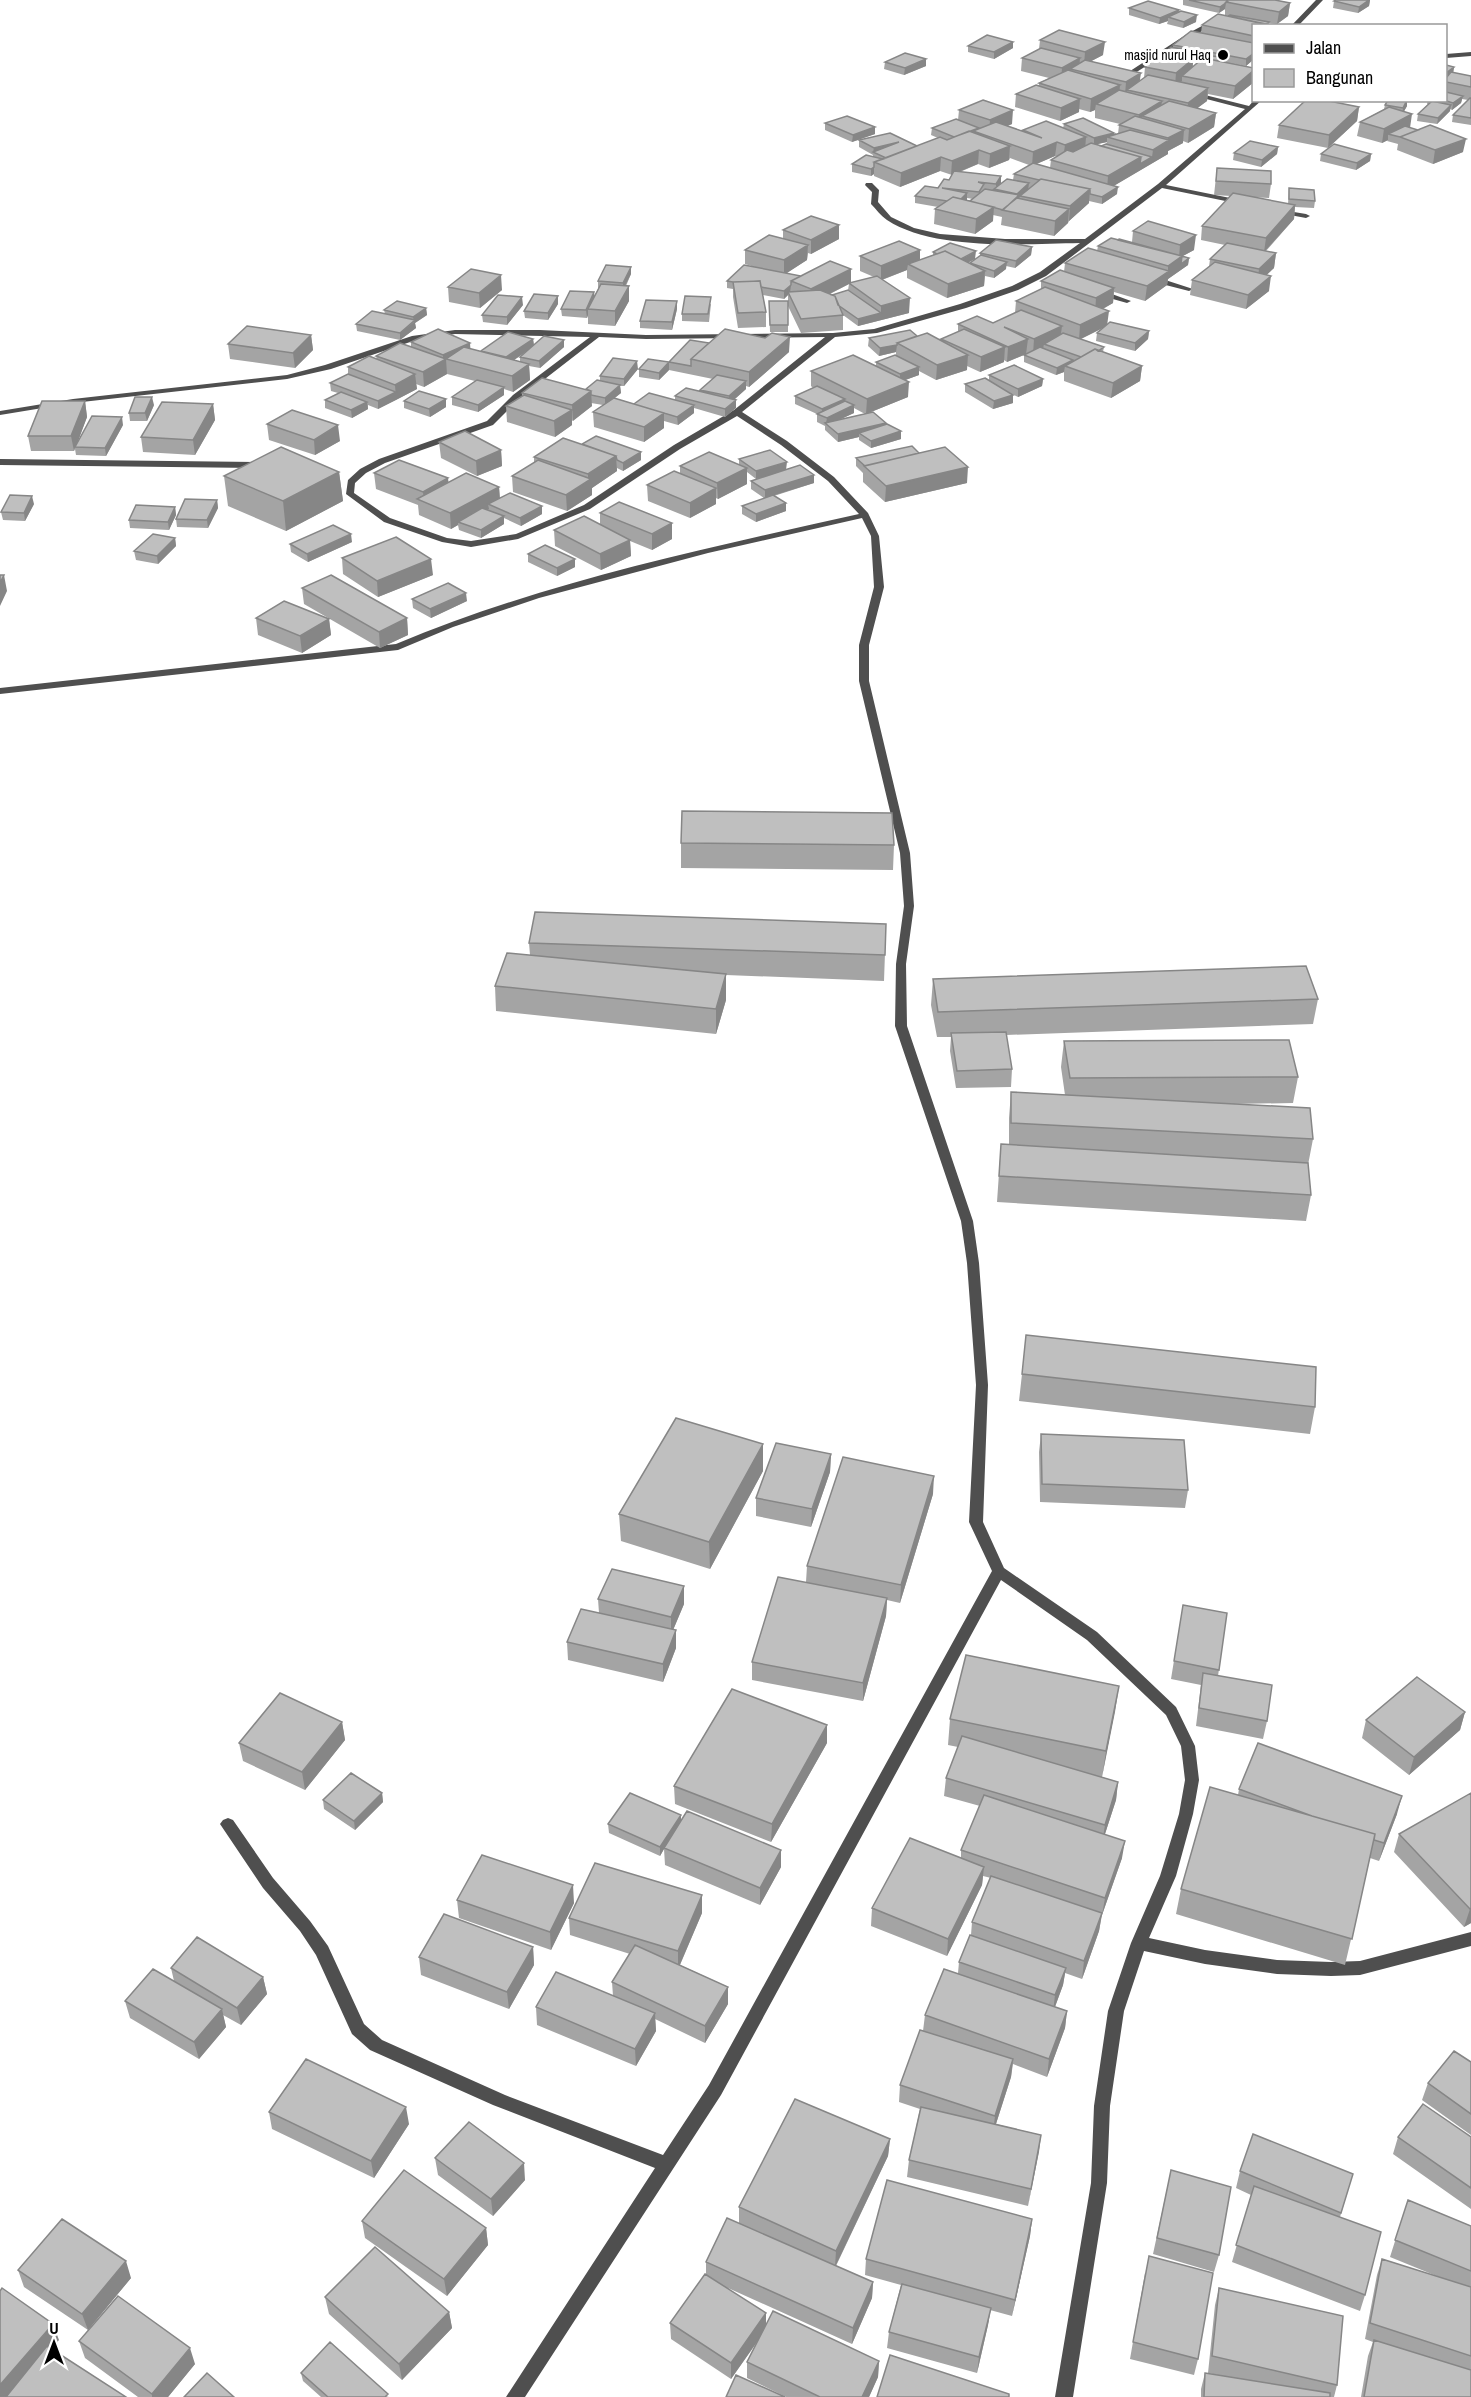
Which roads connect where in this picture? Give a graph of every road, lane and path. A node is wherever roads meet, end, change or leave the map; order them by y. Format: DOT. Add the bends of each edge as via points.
graph roads {
  1 [pos="1320,0"];
  2 [pos="1226,20"];
  3 [pos="1296,24"];
  4 [pos="1471,54"];
  5 [pos="1447,56"];
  6 [pos="1115,75"];
  7 [pos="1183,91"];
  8 [pos="1257,102"];
  9 [pos="1250,108"];
  10 [pos="869,185"];
  11 [pos="1161,186"];
  12 [pos="1250,205"];
  13 [pos="1273,210"];
  14 [pos="1306,216"];
  15 [pos="1089,241"];
  16 [pos="1068,254"];
  17 [pos="1078,257"];
  18 [pos="1043,274"];
  19 [pos="1053,277"];
  20 [pos="1146,278"];
  21 [pos="1085,288"];
  22 [pos="1189,289"];
  23 [pos="1127,301"];
  24 [pos="597,336"];
  25 [pos="833,336"];
  26 [pos="737,412"];
  27 [pos="0,413"];
  28 [pos="0,462"];
  29 [pos="272,465"];
  30 [pos="865,516"];
  31 [pos="0,691"];
  32 [pos="999,1571"];
  33 [pos="228,1824"];
  34 [pos="1471,1940"];
  35 [pos="1139,1943"];
  36 [pos="666,2164"];
  37 [pos="515,2397"];
  38 [pos="1064,2397"];
  1 -- 3 [label="street"];
  2 -- 6 [label="street" via="1209,23 1129,78"];
  4 -- 5 [label="street"];
  7 -- 9 [label="street"];
  8 -- 9 [label="street"];
  9 -- 11 [label="street"];
  10 -- 15 [label="street" via="876,192 874,202 880,213 932,237"];
  11 -- 12 [label="street"];
  11 -- 15 [label="street"];
  13 -- 14 [label="street"];
  15 -- 16 [label="street"];
  16 -- 17 [label="street"];
  16 -- 18 [label="street"];
  18 -- 19 [label="street"];
  18 -- 25 [label="street" via="1015,288 931,315 874,331"];
  20 -- 22 [label="street"];
  21 -- 23 [label="street"];
  24 -- 25 [label="street"];
  24 -- 26 [label="street" via="518,396 493,421 469,433 374,464 347,478 355,500 387,520 444,540 482,543 518,536 587,507"];
  24 -- 27 [label="street" via="482,330 433,334 287,377"];
  25 -- 26 [label="street"];
  26 -- 30 [label="street" via="831,479"];
  28 -- 29 [label="street"];
  30 -- 31 [label="street" via="707,551 536,597 398,647"];
  30 -- 32 [label="street" via="875,536 879,587 864,645 864,681 899,822 909,906 901,963 901,1026 967,1221 976,1286 982,1385 976,1522"];
  32 -- 35 [label="street" via="1092,1636 1171,1711 1188,1746 1192,1780 1186,1814 1168,1876"];
  32 -- 36 [label="street" via="715,2090"];
  33 -- 36 [label="street" via="322,1951 358,2029 376,2044 500,2100"];
  34 -- 35 [label="street" via="1360,1968 1331,1969 1277,1967"];
  35 -- 38 [label="street" via="1116,2011 1102,2106 1099,2183"];
  36 -- 37 [label="street"];
}
